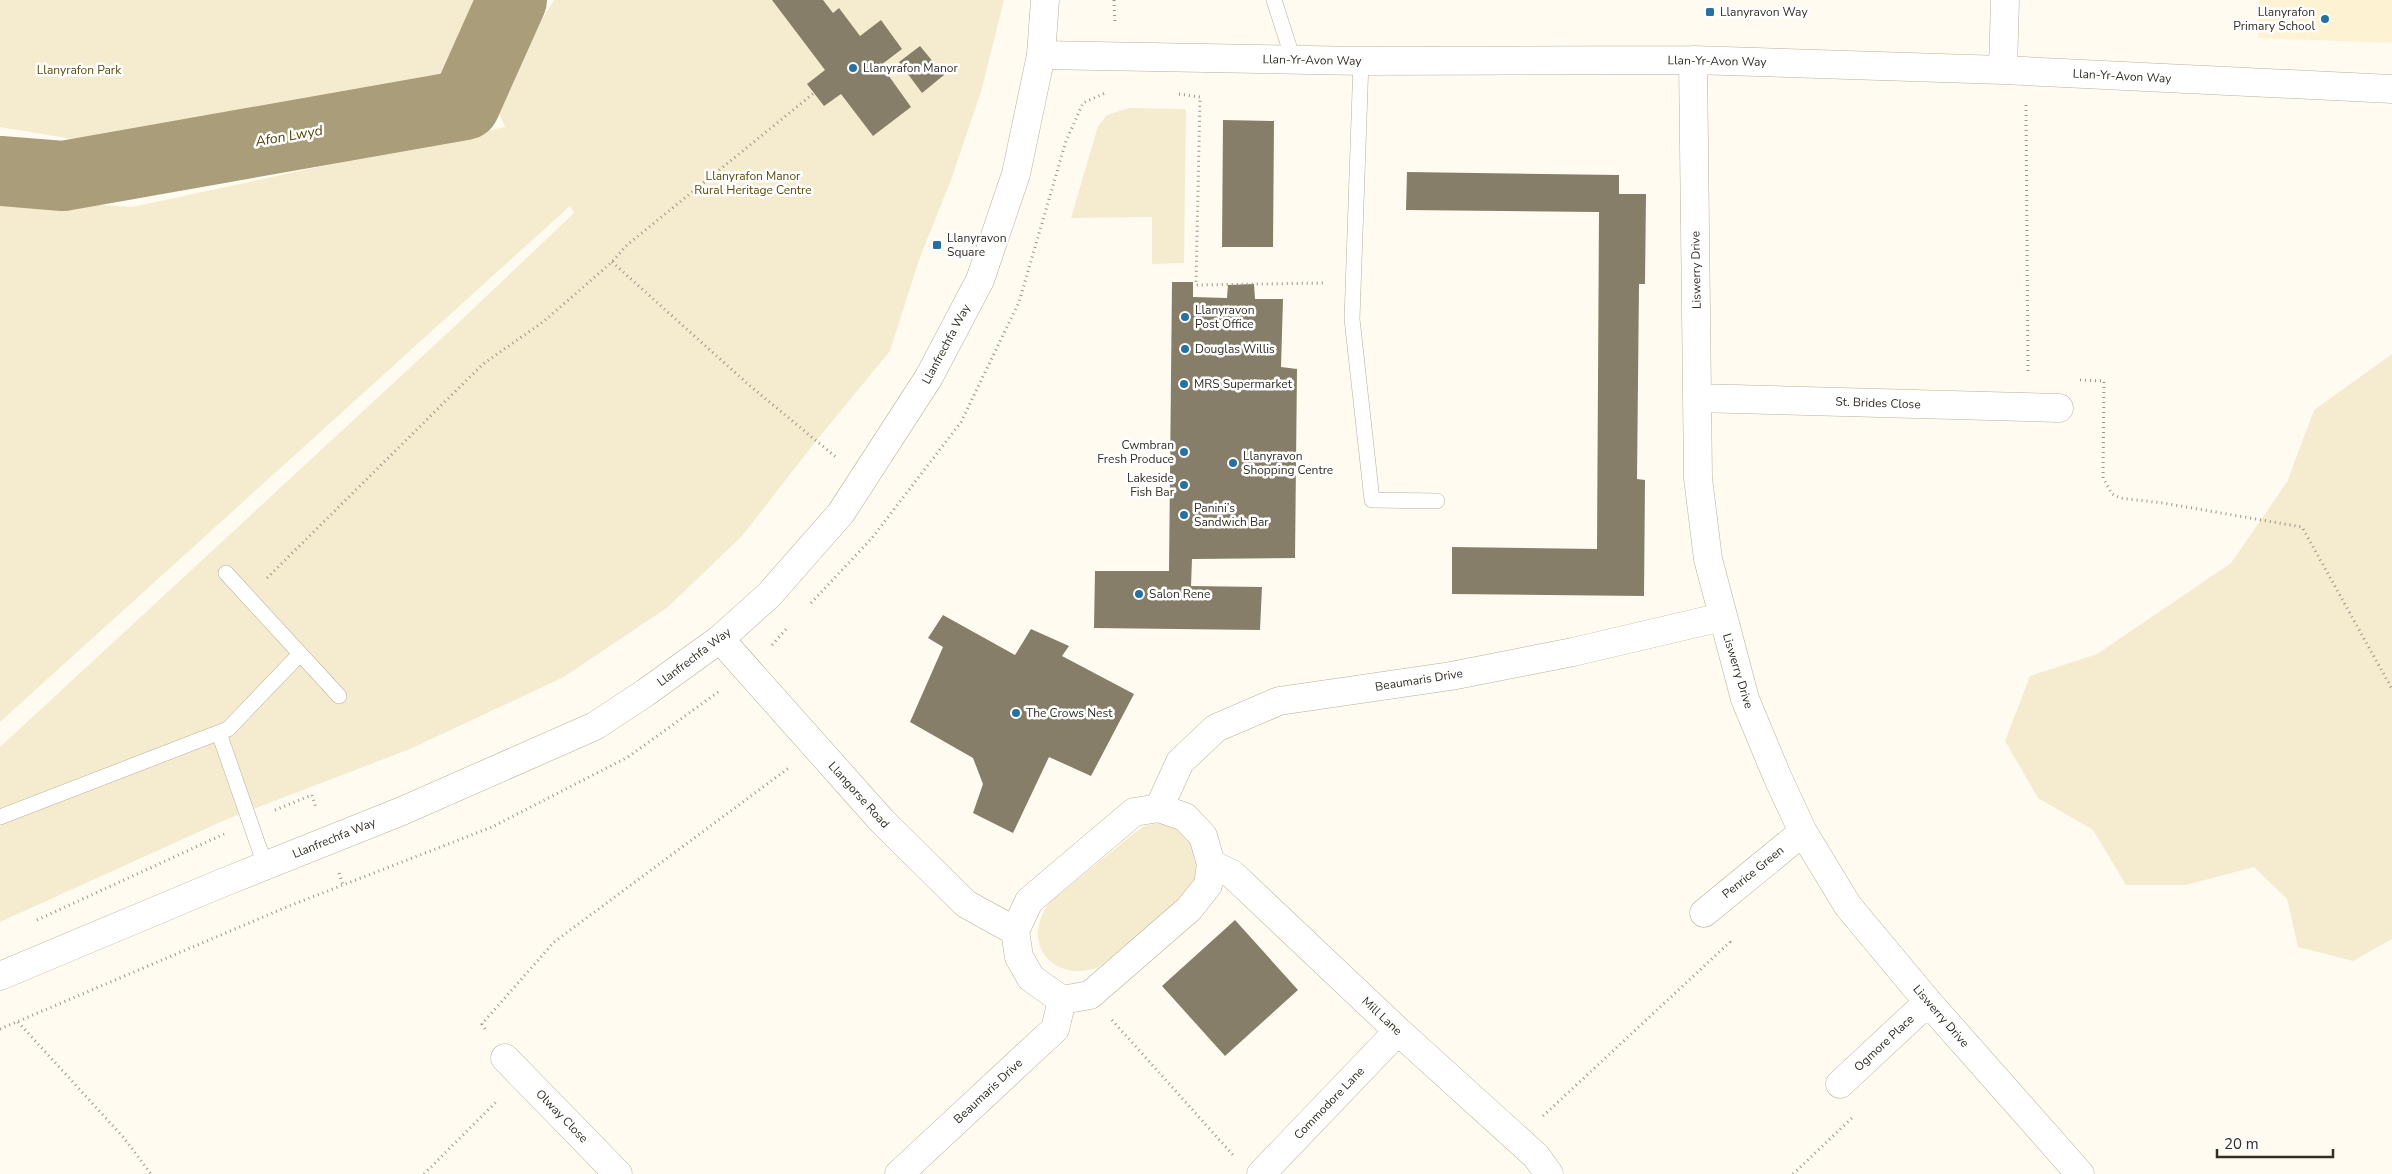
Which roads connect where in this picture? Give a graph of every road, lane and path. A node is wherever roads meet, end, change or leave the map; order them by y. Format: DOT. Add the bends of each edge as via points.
graph roads {
  1 [pos="1045,0"];
  2 [pos="1114,0"];
  3 [pos="1274,0"];
  4 [pos="2004,0"];
  5 [pos="1041,55"];
  6 [pos="1116,56"];
  7 [pos="1293,59"];
  8 [pos="1694,60"];
  9 [pos="1361,61"];
  10 [pos="2014,71"];
  11 [pos="2392,89"];
  12 [pos="814,93"];
  13 [pos="1172,94"];
  14 [pos="612,262"];
  15 [pos="1353,282"];
  16 [pos="2029,378"];
  17 [pos="2076,380"];
  18 [pos="1697,398"];
  19 [pos="2059,408"];
  20 [pos="863,480"];
  21 [pos="1437,501"];
  22 [pos="226,573"];
  23 [pos="248,598"];
  24 [pos="806,608"];
  25 [pos="1722,617"];
  26 [pos="793,623"];
  27 [pos="720,639"];
  28 [pos="300,654"];
  29 [pos="747,671"];
  30 [pos="2392,689"];
  31 [pos="339,696"];
  32 [pos="218,733"];
  33 [pos="816,747"];
  34 [pos="1159,808"];
  35 [pos="0,817"];
  36 [pos="1803,832"];
  37 [pos="1211,864"];
  38 [pos="265,865"];
  39 [pos="1704,913"];
  40 [pos="1015,931"];
  41 [pos="0,976"];
  42 [pos="1090,995"];
  43 [pos="1062,1000"];
  44 [pos="1928,1002"];
  45 [pos="18,1022"];
  46 [pos="0,1029"];
  47 [pos="1398,1031"];
  48 [pos="514,1067"];
  49 [pos="1840,1084"];
  50 [pos="1538,1120"];
  51 [pos="1237,1160"];
  52 [pos="2069,1170"];
  53 [pos="150,1174"];
  54 [pos="424,1174"];
  55 [pos="618,1174"];
  56 [pos="899,1174"];
  57 [pos="1261,1174"];
  58 [pos="1550,1174"];
  59 [pos="1793,1174"];
  1 -- 5 [label="street, Llanfrechfa Way"];
  2 -- 6 [label="path"];
  3 -- 7 [label="lane"];
  4 -- 10 [label="street"];
  5 -- 6 [label="street, Llan-Yr-Avon Way"];
  5 -- 20 [label="street, Llanfrechfa Way" via="1016,174 980,280 929,377"];
  6 -- 7 [label="street, Llan-Yr-Avon Way"];
  6 -- 24 [label="path" via="1116,88 1083,103 1066,141 1019,302 961,422 872,538"];
  7 -- 9 [label="street, Llan-Yr-Avon Way"];
  8 -- 9 [label="street, Llan-Yr-Avon Way"];
  8 -- 10 [label="street, Llan-Yr-Avon Way"];
  8 -- 18 [label="street, Liswerry Drive"];
  9 -- 15 [label="lane"];
  10 -- 11 [label="street, Llan-Yr-Avon Way"];
  10 -- 16 [label="path"];
  12 -- 14 [label="path" via="627,245"];
  13 -- 15 [label="path" via="1200,96 1196,285"];
  14 -- 20 [label="path"];
  14 -- 23 [label="path" via="543,322 483,364"];
  15 -- 21 [label="lane" via="1352,319 1372,500"];
  17 -- 30 [label="path" via="2104,381 2103,478 2112,494 2120,498 2302,527"];
  18 -- 19 [label="street, St. Brides Close"];
  18 -- 25 [label="street, Liswerry Drive" via="1698,478 1708,559"];
  20 -- 27 [label="street, Llanfrechfa Way" via="841,513 769,595"];
  22 -- 23 [label="lane"];
  23 -- 28 [label="lane"];
  25 -- 34 [label="street, Beaumaris Drive" via="1451,676 1279,701 1216,728 1180,762"];
  25 -- 36 [label="street, Liswerry Drive" via="1745,699"];
  26 -- 29 [label="path"];
  27 -- 29 [label="street, Llangorse Road"];
  27 -- 38 [label="street, Llanfrechfa Way" via="595,726 402,811"];
  28 -- 31 [label="lane"];
  28 -- 32 [label="lane" via="228,729"];
  29 -- 33 [label="street, Llangorse Road"];
  29 -- 45 [label="path" via="628,757 492,827 288,906"];
  32 -- 35 [label="lane"];
  32 -- 38 [label="lane"];
  33 -- 40 [label="street, Llangorse Road" via="882,821 966,904"];
  33 -- 48 [label="path" via="554,942 482,1024"];
  34 -- 37 [label="street" via="1185,816 1203,836"];
  34 -- 40 [label="street" via="1134,812 1030,901"];
  36 -- 39 [label="street, Penrice Green"];
  36 -- 44 [label="street, Liswerry Drive" via="1848,906"];
  37 -- 42 [label="street" via="1208,885 1190,909"];
  37 -- 47 [label="street, Mill Lane" via="1232,874"];
  38 -- 41 [label="street, Llanfrechfa Way"];
  39 -- 50 [label="path" via="1730,942"];
  40 -- 43 [label="street" via="1019,957 1031,978"];
  42 -- 43 [label="street"];
  42 -- 51 [label="path"];
  43 -- 56 [label="street, Beaumaris Drive" via="1055,1029"];
  44 -- 49 [label="street, Ogmore Place"];
  44 -- 52 [label="street, Liswerry Drive"];
  45 -- 46 [label="path"];
  45 -- 53 [label="path" via="124,1138"];
  47 -- 57 [label="street, Commodore Lane"];
  47 -- 58 [label="street, Mill Lane" via="1536,1156"];
  48 -- 54 [label="path"];
  48 -- 55 [label="street, Olway Close"];
  49 -- 59 [label="path" via="1864,1106"];
}
